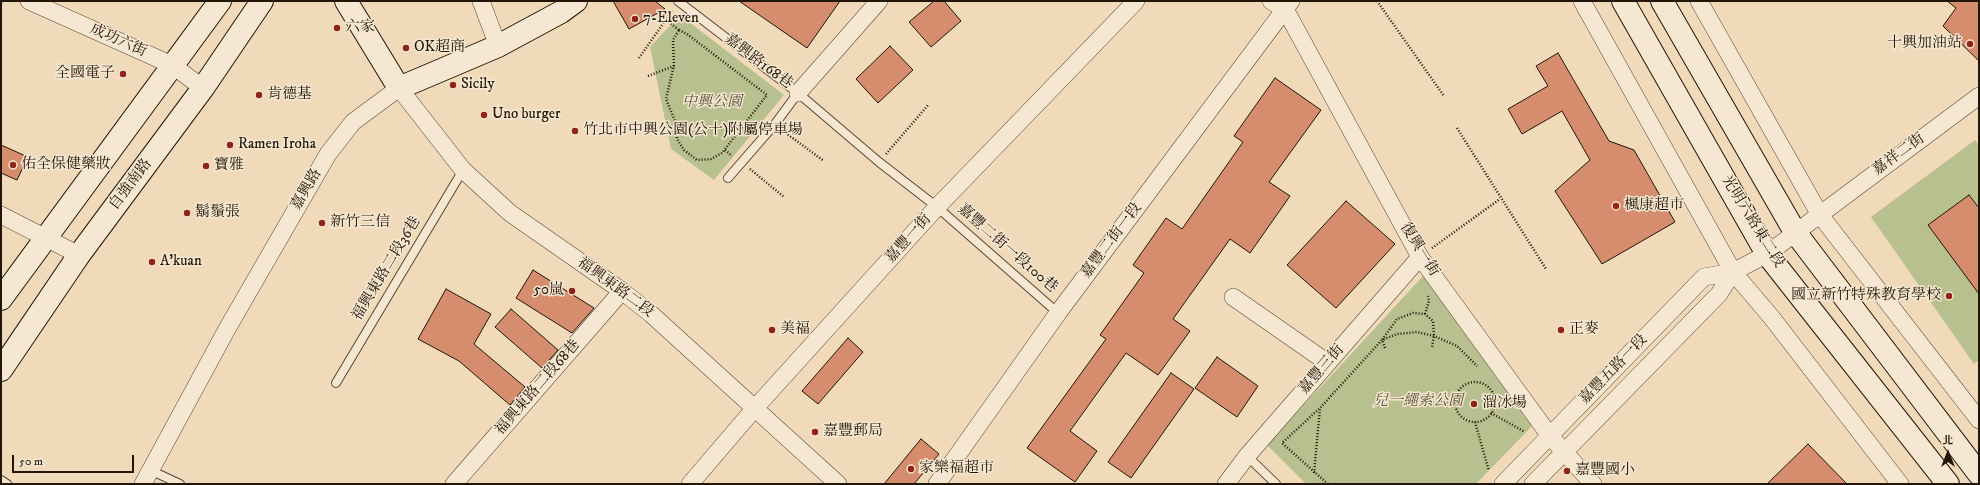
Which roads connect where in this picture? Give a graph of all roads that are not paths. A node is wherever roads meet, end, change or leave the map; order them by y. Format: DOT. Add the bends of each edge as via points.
graph roads {
  1 [pos="29,1"];
  2 [pos="220,1"];
  3 [pos="262,1"];
  4 [pos="346,1"];
  5 [pos="481,1"];
  6 [pos="576,1"];
  7 [pos="879,1"];
  8 [pos="1136,1"];
  9 [pos="1582,1"];
  10 [pos="1623,1"];
  11 [pos="1662,1"];
  12 [pos="1699,1"];
  13 [pos="679,2"];
  14 [pos="1283,4"];
  15 [pos="498,46"];
  16 [pos="172,65"];
  17 [pos="203,88"];
  18 [pos="399,88"];
  19 [pos="798,93"];
  20 [pos="1979,96"];
  21 [pos="463,170"];
  22 [pos="728,178"];
  23 [pos="937,207"];
  24 [pos="1820,215"];
  25 [pos="1,216"];
  26 [pos="1795,232"];
  27 [pos="47,237"];
  28 [pos="1767,254"];
  29 [pos="79,255"];
  30 [pos="1420,257"];
  31 [pos="1733,272"];
  32 [pos="622,291"];
  33 [pos="1233,297"];
  34 [pos="1,299"];
  35 [pos="1058,313"];
  36 [pos="1328,363"];
  37 [pos="1,370"];
  38 [pos="336,383"];
  39 [pos="755,408"];
  40 [pos="1979,420"];
  41 [pos="1550,436"];
  42 [pos="1564,451"];
  43 [pos="1247,456"];
  44 [pos="1979,474"];
  45 [pos="147,477"];
  46 [pos="1,480"];
  47 [pos="7,484"];
  48 [pos="180,484"];
  49 [pos="454,484"];
  50 [pos="690,484"];
  51 [pos="838,484"];
  52 [pos="937,484"];
  53 [pos="1226,484"];
  54 [pos="1276,484"];
  55 [pos="1503,484"];
  56 [pos="1533,484"];
  57 [pos="1593,484"];
  58 [pos="1900,484"];
  59 [pos="1948,484"];
  1 -- 16 [label="street, 成功六街"];
  2 -- 16 [label="main road"];
  3 -- 17 [label="main road, 自強南路"];
  4 -- 18 [label="main road"];
  5 -- 15 [label="street"];
  6 -- 15 [label="main road, 嘉興路" via="561,12"];
  7 -- 19 [label="street, 嘉興路168巷"];
  8 -- 23 [label="street, 嘉豐一街"];
  9 -- 31 [label="street"];
  10 -- 28 [label="main road, 光明六路東二段"];
  11 -- 26 [label="main road, 光明六路東二段"];
  12 -- 24 [label="street"];
  13 -- 19 [label="lane, 嘉興路168巷"];
  14 -- 30 [label="street, 復興一街"];
  14 -- 35 [label="street, 嘉豐二街一段"];
  15 -- 18 [label="main road, 嘉興路"];
  16 -- 17 [label="street, 成功六街"];
  16 -- 27 [label="main road"];
  17 -- 29 [label="main road, 自強南路"];
  18 -- 21 [label="street, 福興東路二段"];
  18 -- 45 [label="street, 嘉興路" via="353,122 328,154 227,329"];
  19 -- 22 [label="lane"];
  19 -- 23 [label="lane, 嘉豐二街一段100巷"];
  20 -- 24 [label="street, 嘉祥二街"];
  21 -- 32 [label="street, 福興東路二段" via="510,213"];
  21 -- 38 [label="lane, 福興東路二段36巷"];
  23 -- 35 [label="lane, 嘉豐二街一段100巷"];
  23 -- 39 [label="street, 嘉豐一街"];
  24 -- 26 [label="street, 嘉豐五路一段"];
  24 -- 40 [label="street"];
  25 -- 27 [label="street"];
  26 -- 28 [label="street, 嘉豐五路一段"];
  26 -- 44 [label="main road, 光明六路東二段"];
  27 -- 29 [label="street"];
  27 -- 34 [label="main road"];
  28 -- 31 [label="street, 嘉豐五路一段"];
  28 -- 59 [label="main road, 光明六路東二段"];
  29 -- 37 [label="main road, 自強南路"];
  30 -- 36 [label="street, 嘉豐三街"];
  30 -- 41 [label="street, 復興一街"];
  31 -- 41 [label="street, 嘉豐五路一段" via="1704,277"];
  31 -- 42 [label="street, 嘉豐五路一段" via="1719,294"];
  31 -- 58 [label="street" via="1772,318"];
  32 -- 39 [label="street, 福興東路二段" via="677,336"];
  32 -- 49 [label="street, 福興東路二段68巷"];
  33 -- 36 [label="street"];
  35 -- 52 [label="street, 嘉豐二街一段"];
  36 -- 43 [label="street, 嘉豐三街"];
  39 -- 50 [label="street, 嘉豐一街"];
  39 -- 51 [label="street, 福興東路二段"];
  41 -- 42 [label="street, 復興一街"];
  41 -- 55 [label="street, 嘉豐五路一段"];
  42 -- 56 [label="street, 嘉豐五路一段"];
  42 -- 57 [label="street, 復興一街"];
  43 -- 53 [label="street, 嘉豐三街"];
  43 -- 54 [label="lane"];
  45 -- 48 [label="lane"];
  46 -- 47 [label="lane"];
}
